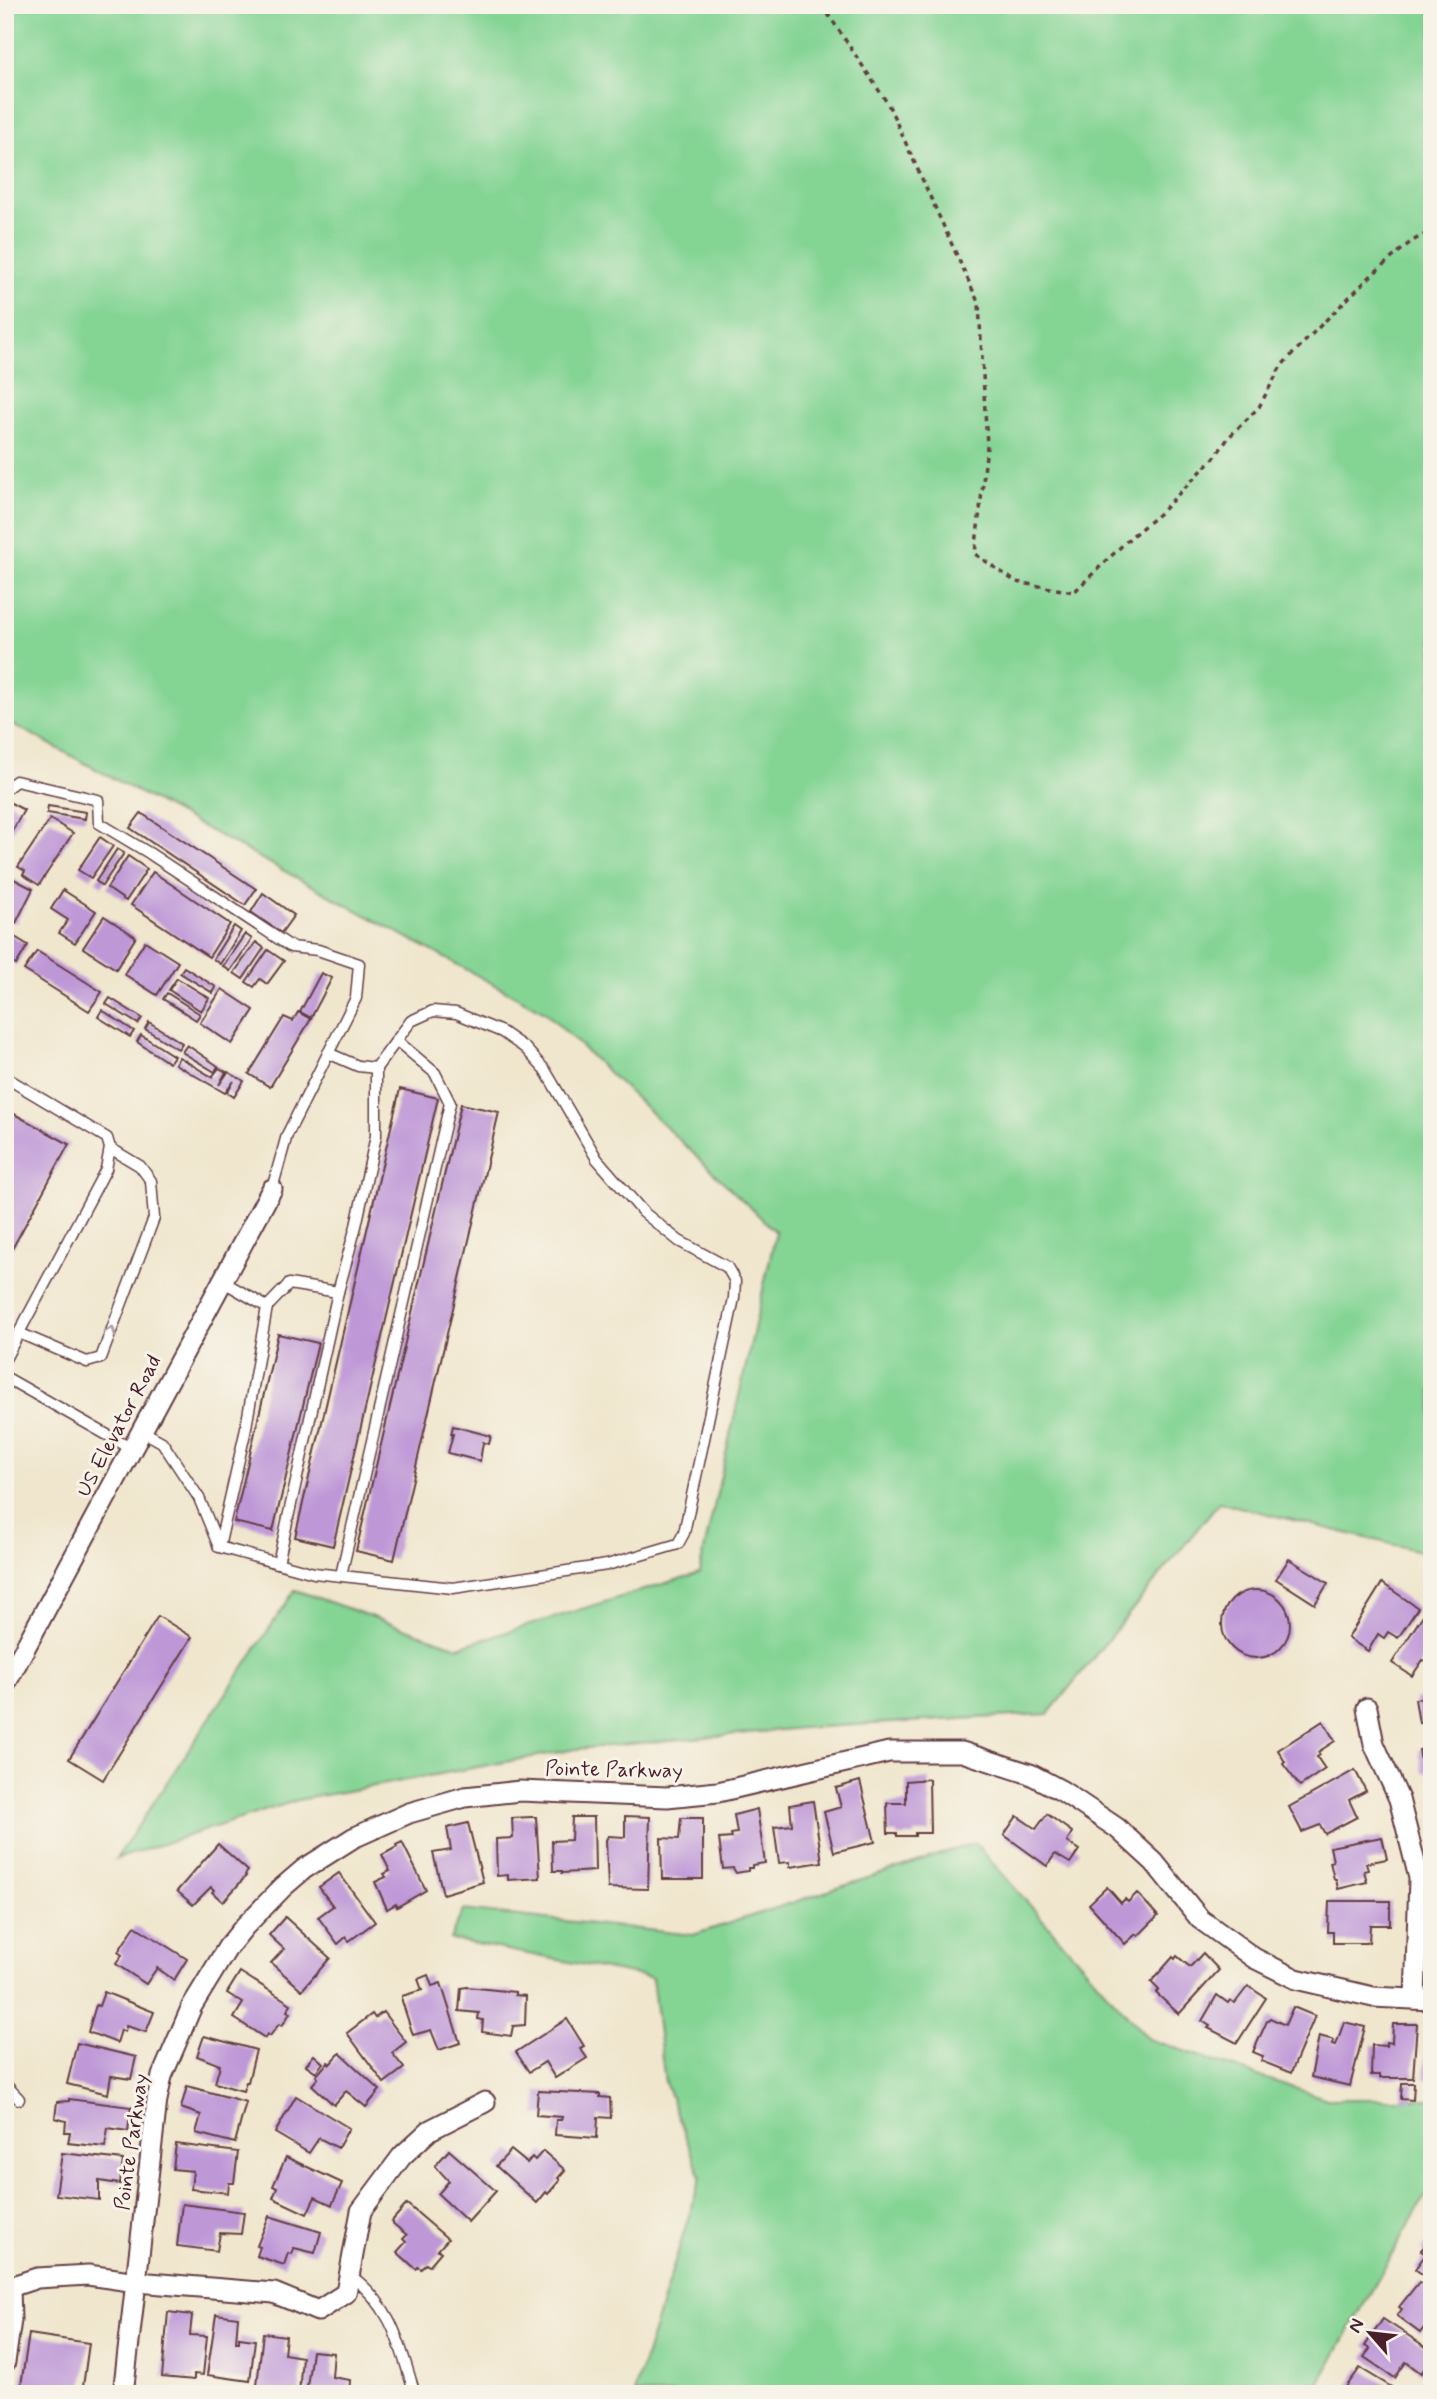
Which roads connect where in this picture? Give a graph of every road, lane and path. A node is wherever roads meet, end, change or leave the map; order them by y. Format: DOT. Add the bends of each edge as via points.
graph roads {
  1 [pos="822,5"];
  2 [pos="1432,231"];
  3 [pos="5,789"];
  4 [pos="396,1040"];
  5 [pos="328,1053"];
  6 [pos="376,1068"];
  7 [pos="5,1077"];
  8 [pos="110,1148"];
  9 [pos="272,1189"];
  10 [pos="222,1281"];
  11 [pos="338,1292"];
  12 [pos="267,1307"];
  13 [pos="19,1333"];
  14 [pos="5,1359"];
  15 [pos="5,1377"];
  16 [pos="142,1431"];
  17 [pos="132,1450"];
  18 [pos="219,1546"];
  19 [pos="278,1563"];
  20 [pos="341,1575"];
  21 [pos="5,1685"];
  22 [pos="1367,1708"];
  23 [pos="1423,1999"];
  24 [pos="5,2084"];
  25 [pos="19,2099"];
  26 [pos="485,2102"];
  27 [pos="350,2275"];
  28 [pos="137,2282"];
  29 [pos="8,2286"];
  30 [pos="5,2362"];
  31 [pos="123,2394"];
  32 [pos="415,2394"];
  1 -- 2 [label="path" via="888,104 979,304 986,446 975,554 1016,582 1074,592 1214,458 1259,407 1281,366 1321,325 1374,273 1412,241"];
  3 -- 5 [label="lane" via="16,781 98,800 99,823 291,947 318,950 359,964 356,998"];
  4 -- 6 [label="lane"];
  4 -- 20 [label="lane" via="435,1073 450,1103"];
  4 -- 20 [label="lane" via="411,1021 433,1011 476,1020 525,1048 545,1070 597,1159 652,1219 679,1241 727,1267 735,1281 734,1298 678,1544 607,1565 453,1588"];
  5 -- 6 [label="lane"];
  5 -- 9 [label="lane" via="287,1135"];
  6 -- 11 [label="lane" via="376,1136"];
  7 -- 8 [label="lane" via="107,1138"];
  8 -- 13 [label="lane" via="106,1170"];
  13 -- 8 [label="lane, one-way" via="87,1362 101,1358 154,1218 151,1181 140,1166"];
  9 -- 10 [label="street, US Elevator Road"];
  10 -- 12 [label="lane"];
  10 -- 16 [label="street, US Elevator Road"];
  11 -- 12 [label="lane" via="289,1283"];
  11 -- 19 [label="lane"];
  12 -- 18 [label="lane"];
  13 -- 14 [label="lane"];
  15 -- 17 [label="lane"];
  16 -- 17 [label="street, US Elevator Road"];
  16 -- 18 [label="lane" via="162,1442 199,1498"];
  17 -- 21 [label="street, US Elevator Road"];
  18 -- 19 [label="lane"];
  19 -- 20 [label="lane"];
  22 -- 23 [label="street" via="1374,1744 1399,1799 1419,1878"];
  23 -- 28 [label="street, Pointe Parkway" via="1373,1997 1296,1979 1254,1958 1200,1919 1146,1855 1093,1810 1030,1774 961,1752 889,1752 718,1792 667,1797 520,1791 465,1797 409,1813 328,1853 283,1886 228,1947 192,2006 162,2076"];
  24 -- 25 [label="lane"];
  26 -- 27 [label="street" via="430,2130 402,2156 361,2211"];
  27 -- 28 [label="street" via="346,2293 318,2311 274,2293"];
  27 -- 32 [label="lane" via="369,2290 394,2328"];
  28 -- 29 [label="street" via="88,2274 37,2278"];
  28 -- 31 [label="street, Pointe Parkway"];
  29 -- 30 [label="street" via="11,2320"];
}
